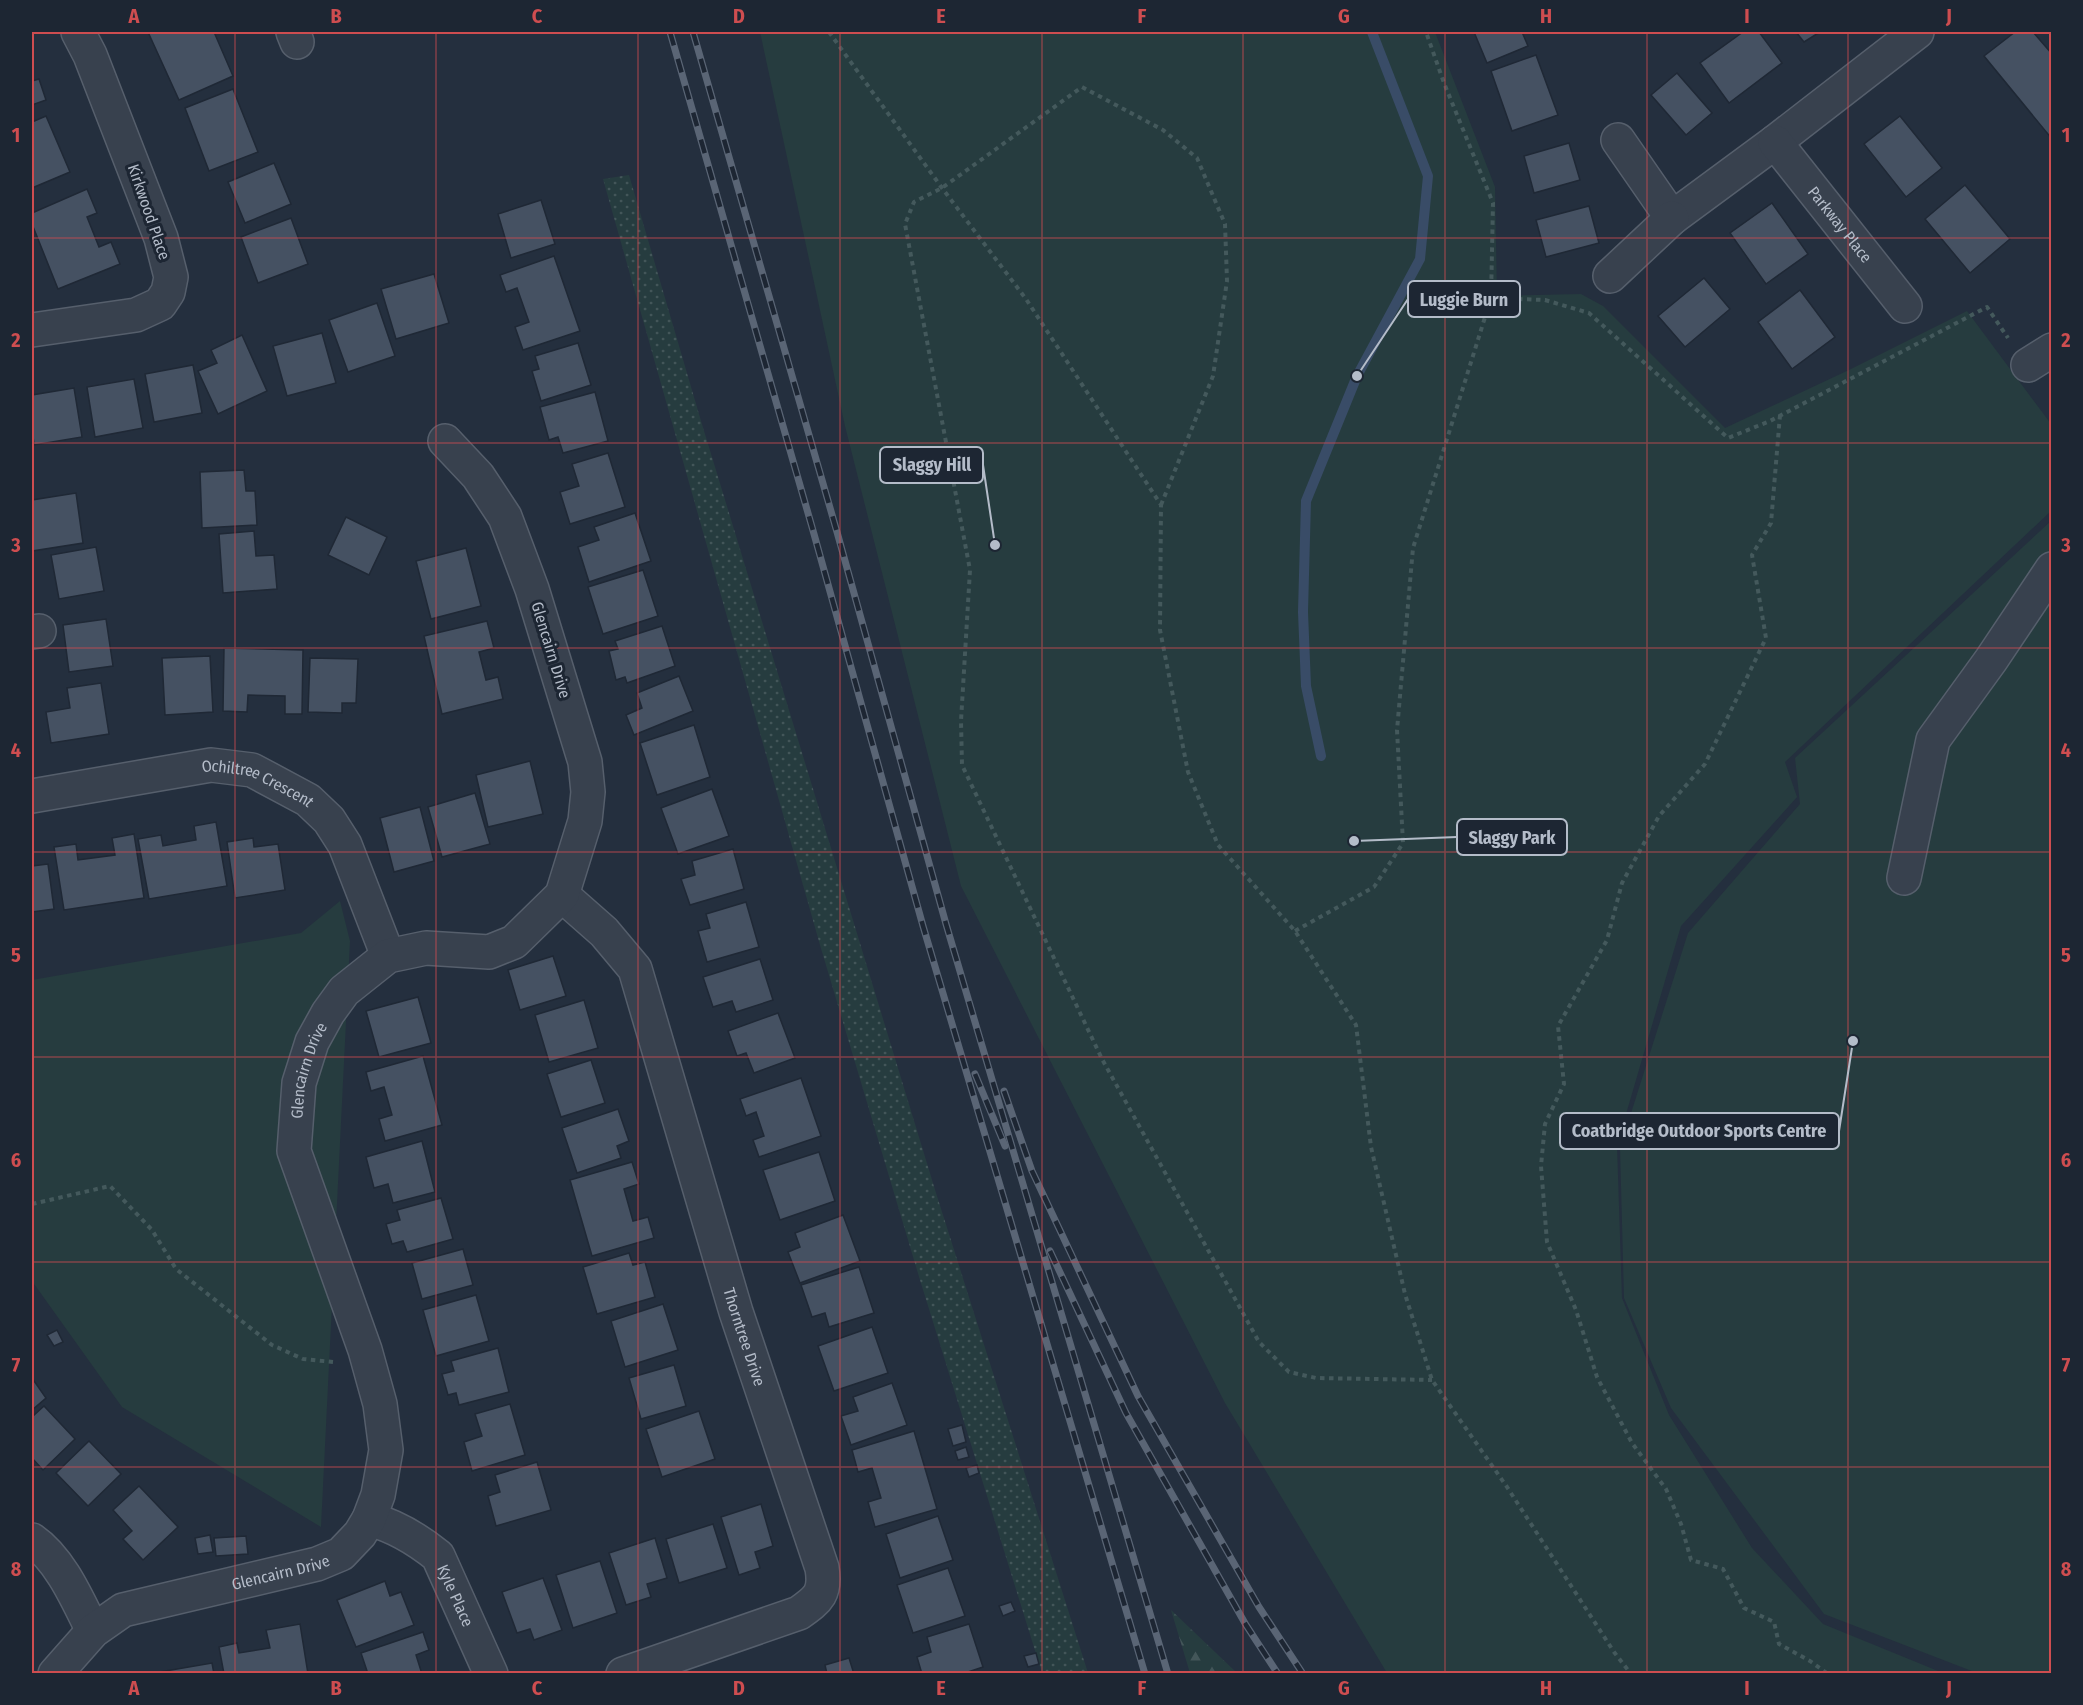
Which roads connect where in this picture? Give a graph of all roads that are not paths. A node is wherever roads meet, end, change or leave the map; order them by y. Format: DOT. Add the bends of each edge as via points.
graph roads {
  1 [pos="78,32"];
  2 [pos="1917,32"];
  3 [pos="1618,140"];
  4 [pos="1775,142"];
  5 [pos="1671,218"];
  6 [pos="1610,276"];
  7 [pos="1905,306"];
  8 [pos="32,330"];
  9 [pos="445,441"];
  10 [pos="2052,569"];
  11 [pos="32,796"];
  12 [pos="1904,878"];
  13 [pos="562,896"];
  14 [pos="388,956"];
  15 [pos="369,1518"];
  16 [pos="32,1540"];
  17 [pos="93,1632"];
  18 [pos="55,1674"];
  19 [pos="491,1674"];
  20 [pos="623,1674"];
  1 -- 8 [label="street, Kirkwood Place" via="161,238 171,277 160,304 136,315"];
  2 -- 4 [label="street"];
  3 -- 5 [label="street"];
  4 -- 5 [label="street"];
  4 -- 7 [label="street, Parkway Place"];
  5 -- 6 [label="street"];
  9 -- 13 [label="street, Glencairn Drive" via="478,476 505,517 532,589 585,762 585,821"];
  10 -- 12 [label="street" via="1933,741"];
  11 -- 14 [label="street, Ochiltree Crescent" via="211,765 252,770 308,800 329,820 345,845"];
  13 -- 14 [label="street, Glencairn Drive" via="513,942 489,952 426,948"];
  13 -- 20 [label="street, Thorntree Drive" via="604,932 635,969 736,1312 822,1568 824,1584 818,1596 799,1613"];
  14 -- 15 [label="street, Glencairn Drive" via="344,991 312,1042 299,1083 294,1150 365,1350 380,1404 386,1450 378,1495"];
  15 -- 17 [label="street, Glencairn Drive" via="341,1554 317,1564 123,1610"];
  15 -- 19 [label="street, Kyle Place" via="391,1525 438,1556"];
  16 -- 17 [label="street" via="69,1583"];
  17 -- 18 [label="street, Glencairn Drive"];
}
